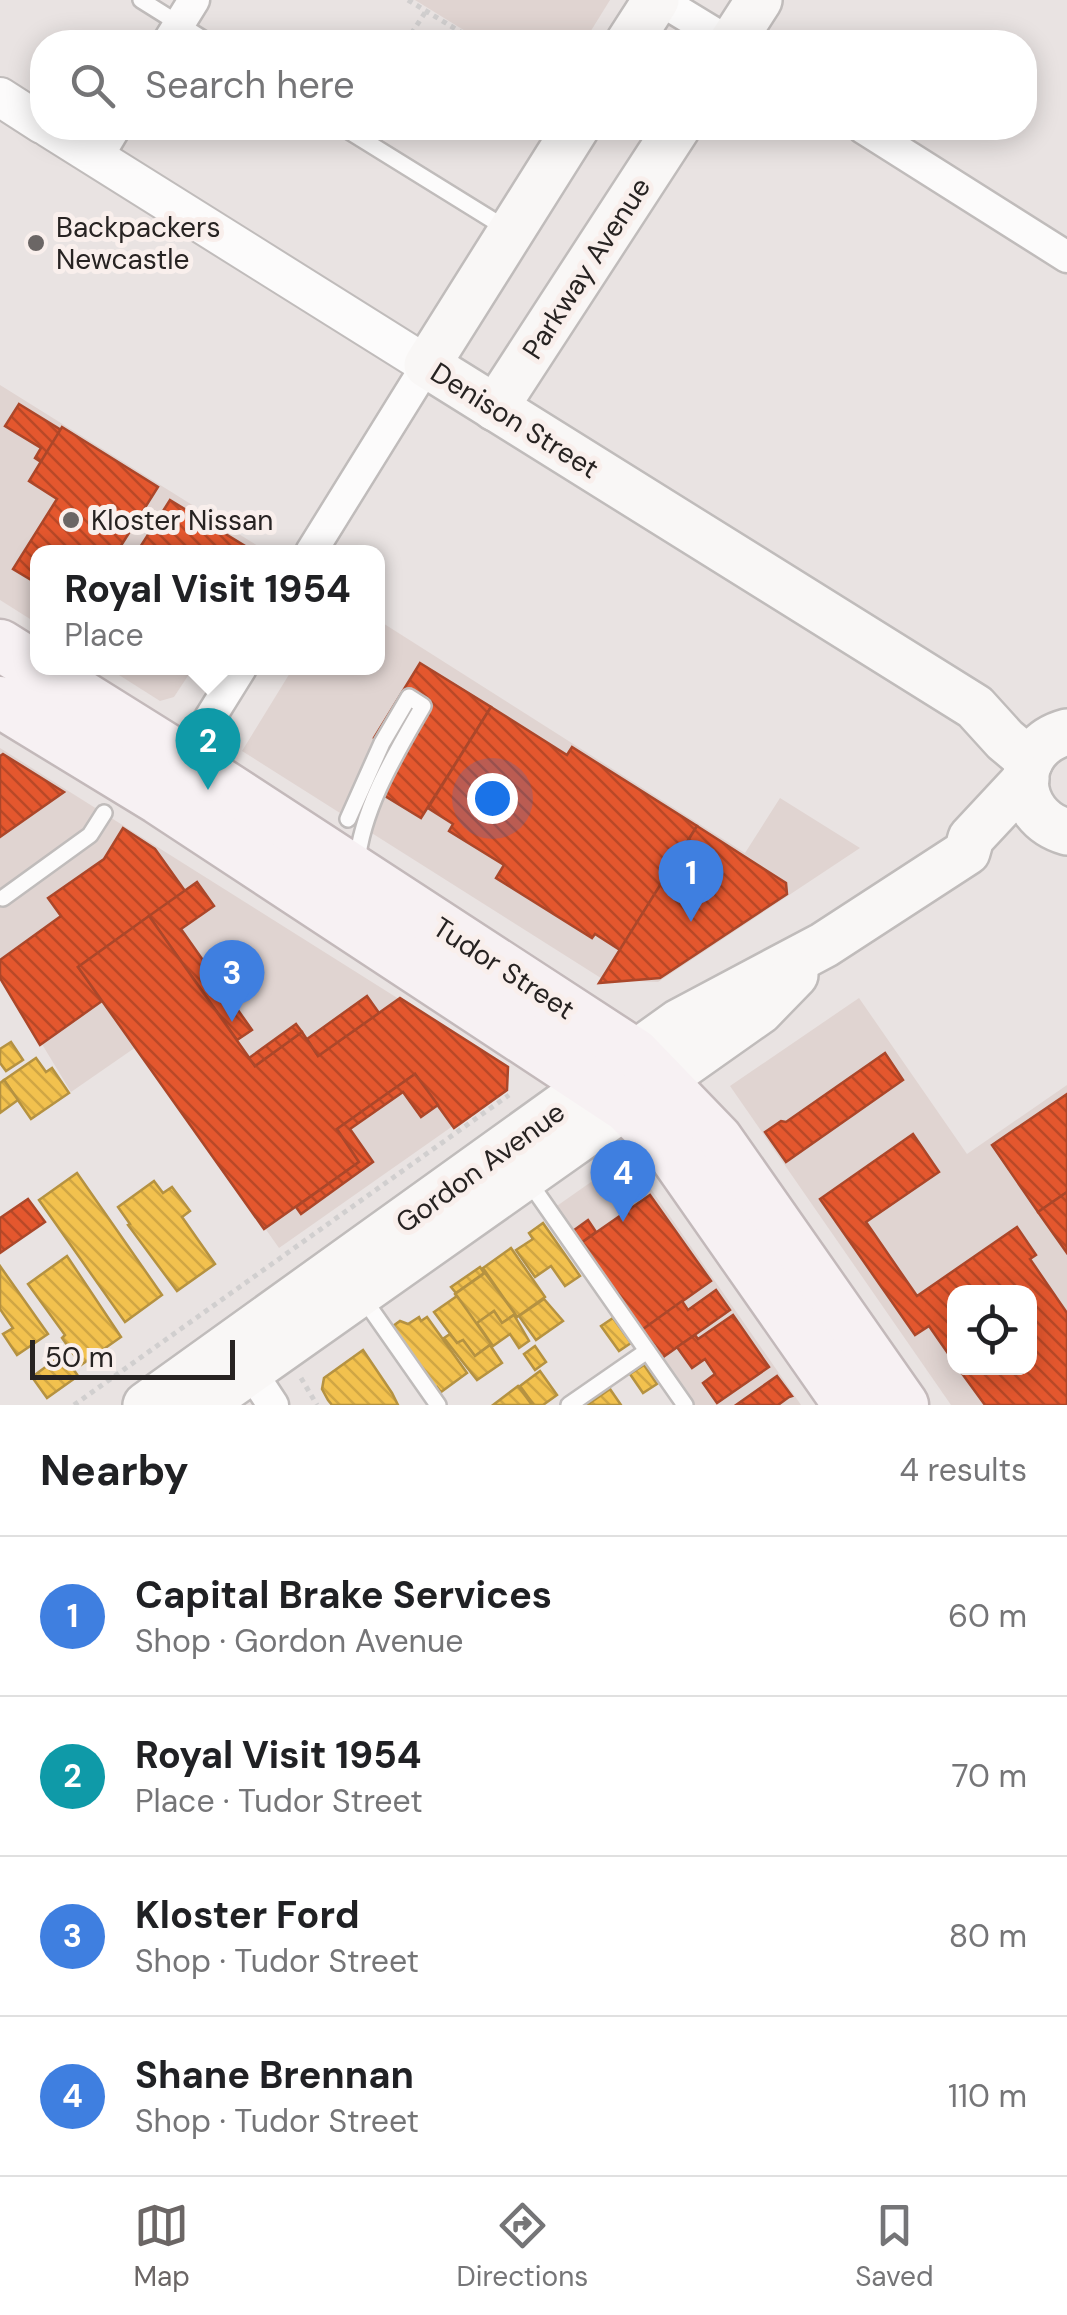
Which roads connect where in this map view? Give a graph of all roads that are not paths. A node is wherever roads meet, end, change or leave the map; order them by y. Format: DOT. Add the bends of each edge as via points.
graph roads {
  1 [pos="141,0"];
  2 [pos="658,0"];
  3 [pos="759,0"];
  4 [pos="180,22"];
  5 [pos="637,30"];
  6 [pos="709,30"];
  7 [pos="738,30"];
  8 [pos="0,97"];
  9 [pos="30,116"];
  10 [pos="363,140"];
  11 [pos="568,140"];
  12 [pos="668,140"];
  13 [pos="882,140"];
  14 [pos="106,143"];
  15 [pos="510,231"];
  16 [pos="1067,257"];
  17 [pos="426,365"];
  18 [pos="495,408"];
  19 [pos="315,545"];
  20 [pos="0,645"];
  21 [pos="30,669"];
  22 [pos="38,675"];
  23 [pos="236,675"];
  24 [pos="0,702"];
  25 [pos="1045,751"];
  26 [pos="172,780"];
  27 [pos="104,813"];
  28 [pos="348,819"];
  29 [pos="1056,827"];
  30 [pos="967,852"];
  31 [pos="356,872"];
  32 [pos="4,898"];
  33 [pos="630,1081"];
  34 [pos="527,1178"];
  35 [pos="360,1294"];
  36 [pos="647,1351"];
  37 [pos="252,1374"];
  38 [pos="146,1405"];
  39 [pos="202,1405"];
  40 [pos="438,1405"];
  41 [pos="569,1405"];
  42 [pos="685,1405"];
  43 [pos="850,1405"];
  44 [pos="902,1405"];
  1 -- 4 [label="lane"];
  2 -- 5 [label="main road"];
  2 -- 6 [label="street"];
  3 -- 7 [label="main road"];
  8 -- 9 [label="street, Denison Street"];
  10 -- 15 [label="lane"];
  11 -- 15 [label="main road"];
  12 -- 18 [label="main road, Parkway Avenue"];
  13 -- 16 [label="street"];
  14 -- 17 [label="street, Denison Street"];
  15 -- 17 [label="main road"];
  17 -- 18 [label="main road, Denison Street"];
  17 -- 19 [label="street"];
  18 -- 25 [label="main road, Denison Street" via="981,711 1005,740"];
  20 -- 21 [label="main road, Tudor Street"];
  22 -- 26 [label="main road, Tudor Street"];
  23 -- 26 [label="street"];
  24 -- 26 [label="main road, Tudor Street"];
  25 -- 29 [label="main road" via="1030,802"];
  25 -- 30 [label="main road, Gordon Avenue" via="971,838"];
  26 -- 31 [label="main road, Tudor Street"];
  26 -- 33 [label="main road, Tudor Street"];
  27 -- 32 [label="lane" via="90,834"];
  28 -- 31 [label="lane" via="409,697 423,706 359,839"];
  29 -- 30 [label="main road, Gordon Avenue" via="988,854"];
  30 -- 33 [label="main road, Gordon Avenue" via="824,944 760,1011"];
  31 -- 33 [label="main road, Tudor Street"];
  33 -- 34 [label="main road, Gordon Avenue"];
  33 -- 37 [label="main road, Gordon Avenue"];
  33 -- 43 [label="main road, Tudor Street" via="672,1152"];
  33 -- 44 [label="main road, Tudor Street" via="717,1139"];
  34 -- 35 [label="main road, Gordon Avenue"];
  34 -- 36 [label="lane"];
  35 -- 37 [label="main road, Gordon Avenue"];
  35 -- 40 [label="lane"];
  36 -- 41 [label="lane"];
  36 -- 42 [label="lane"];
  37 -- 38 [label="main road, Gordon Avenue"];
  37 -- 39 [label="main road, Gordon Avenue"];
}
